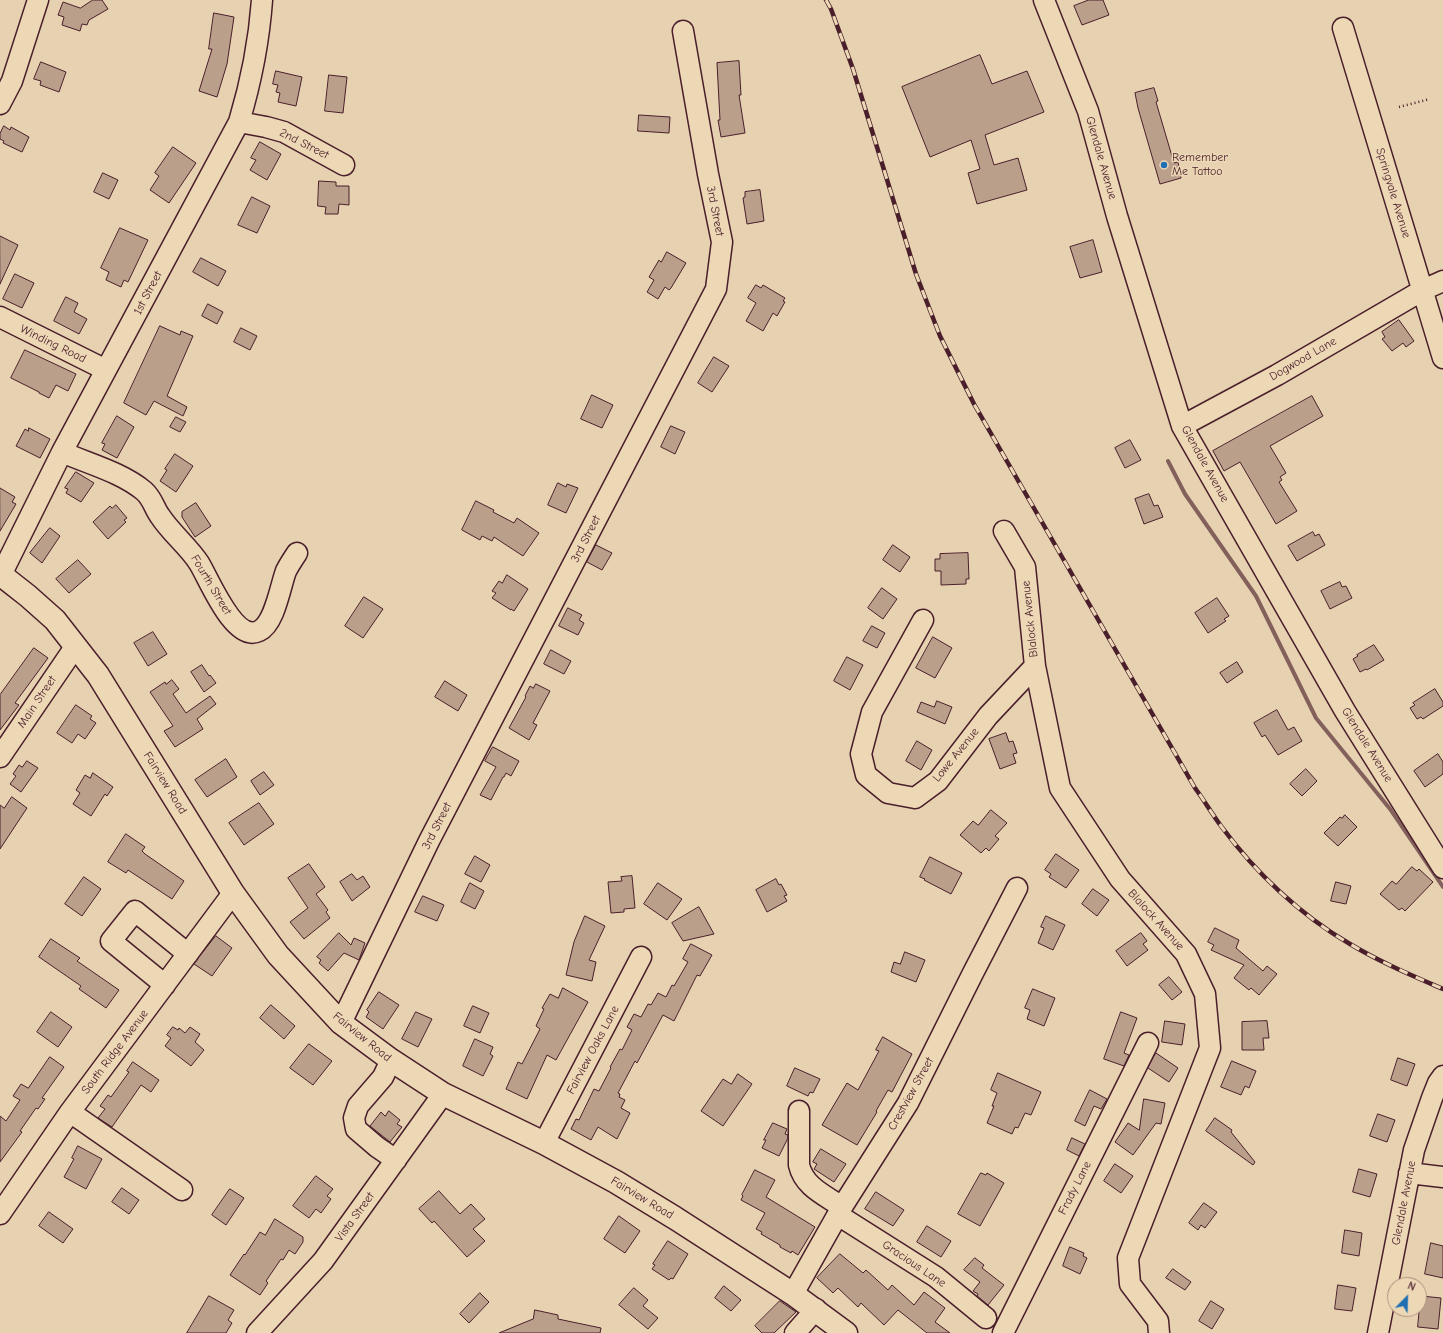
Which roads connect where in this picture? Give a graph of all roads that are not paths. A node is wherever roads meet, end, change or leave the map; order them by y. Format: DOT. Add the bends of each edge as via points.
graph roads {
  1 [pos="38,0"];
  2 [pos="262,0"];
  3 [pos="1044,0"];
  4 [pos="1343,28"];
  5 [pos="683,31"];
  6 [pos="0,104"];
  7 [pos="239,122"];
  8 [pos="344,165"];
  9 [pos="1443,281"];
  10 [pos="1423,290"];
  11 [pos="0,318"];
  12 [pos="1443,358"];
  13 [pos="106,370"];
  14 [pos="1182,426"];
  15 [pos="62,452"];
  16 [pos="1004,532"];
  17 [pos="297,553"];
  18 [pos="0,574"];
  19 [pos="923,620"];
  20 [pos="75,647"];
  21 [pos="1035,666"];
  22 [pos="0,757"];
  23 [pos="1443,868"];
  24 [pos="1017,888"];
  25 [pos="233,893"];
  26 [pos="188,954"];
  27 [pos="641,957"];
  28 [pos="165,985"];
  29 [pos="340,1023"];
  30 [pos="1148,1042"];
  31 [pos="391,1060"];
  32 [pos="1443,1076"];
  33 [pos="443,1094"];
  34 [pos="799,1111"];
  35 [pos="70,1112"];
  36 [pos="544,1143"];
  37 [pos="396,1160"];
  38 [pos="1409,1173"];
  39 [pos="1443,1177"];
  40 [pos="182,1190"];
  41 [pos="840,1211"];
  42 [pos="0,1214"];
  43 [pos="793,1294"];
  44 [pos="816,1309"];
  45 [pos="986,1318"];
  46 [pos="257,1333"];
  47 [pos="794,1333"];
  48 [pos="846,1333"];
  49 [pos="1003,1333"];
  50 [pos="1159,1333"];
  51 [pos="1378,1333"];
  1 -- 6 [label="street" via="12,81"];
  2 -- 7 [label="street, 1st Street" via="255,60"];
  3 -- 14 [label="street, Glendale Avenue" via="1088,111"];
  4 -- 10 [label="street, Springvale Avenue"];
  5 -- 29 [label="street, 3rd Street" via="722,242 716,289 429,842"];
  7 -- 8 [label="street, 2nd Street" via="284,132"];
  7 -- 13 [label="street, 1st Street"];
  9 -- 10 [label="street, Dogwood Lane"];
  10 -- 12 [label="street, Springvale Avenue"];
  10 -- 14 [label="street, Dogwood Lane" via="1277,375"];
  11 -- 13 [label="street, Winding Road"];
  13 -- 15 [label="street, 1st Street"];
  14 -- 23 [label="street, Glendale Avenue" via="1345,711"];
  15 -- 17 [label="street, Fourth Street" via="103,469 143,491 166,524 194,556 226,612 241,629 254,632 267,623 287,571"];
  15 -- 18 [label="street, 1st Street"];
  16 -- 21 [label="street, Blalock Avenue" via="1025,567"];
  18 -- 20 [label="main road, Fairview Road" via="55,620"];
  19 -- 21 [label="street, Lowe Avenue" via="872,712 861,754 866,775 888,794 916,798 938,781 988,716"];
  20 -- 22 [label="street, Main Street"];
  20 -- 25 [label="main road, Fairview Road" via="98,675"];
  21 -- 50 [label="street, Blalock Avenue" via="1060,788 1120,879 1186,954 1205,994 1210,1048 1128,1258 1130,1284 1158,1321"];
  24 -- 41 [label="street, Crestview Street" via="908,1102"];
  25 -- 26 [label="street, South Ridge Avenue"];
  25 -- 29 [label="main road, Fairview Road" via="278,955"];
  26 -- 28 [label="street, South Ridge Avenue"];
  26 -- 28 [label="street" via="135,911 111,941"];
  27 -- 36 [label="street, Fairview Oaks Lane"];
  28 -- 35 [label="street, South Ridge Avenue"];
  29 -- 31 [label="main road, Fairview Road"];
  30 -- 49 [label="street, Frady Lane"];
  31 -- 33 [label="main road, Fairview Road"];
  31 -- 37 [label="street" via="383,1077 358,1106 354,1118 356,1129"];
  32 -- 38 [label="street, Glendale Avenue" via="1432,1098"];
  33 -- 36 [label="main road, Fairview Road"];
  33 -- 37 [label="street, Vista Street"];
  34 -- 41 [label="street, Gracious Lane" via="800,1173"];
  35 -- 40 [label="street"];
  35 -- 42 [label="street, South Ridge Avenue"];
  36 -- 43 [label="main road, Fairview Road" via="669,1214"];
  37 -- 46 [label="street, Vista Street" via="323,1261"];
  38 -- 39 [label="street"];
  38 -- 51 [label="street, Glendale Avenue"];
  41 -- 43 [label="street, Crestview Street"];
  41 -- 45 [label="street, Gracious Lane" via="936,1277"];
  43 -- 44 [label="main road, Fairview Road"];
  44 -- 47 [label="street"];
  44 -- 48 [label="main road, Fairview Road"];
}
